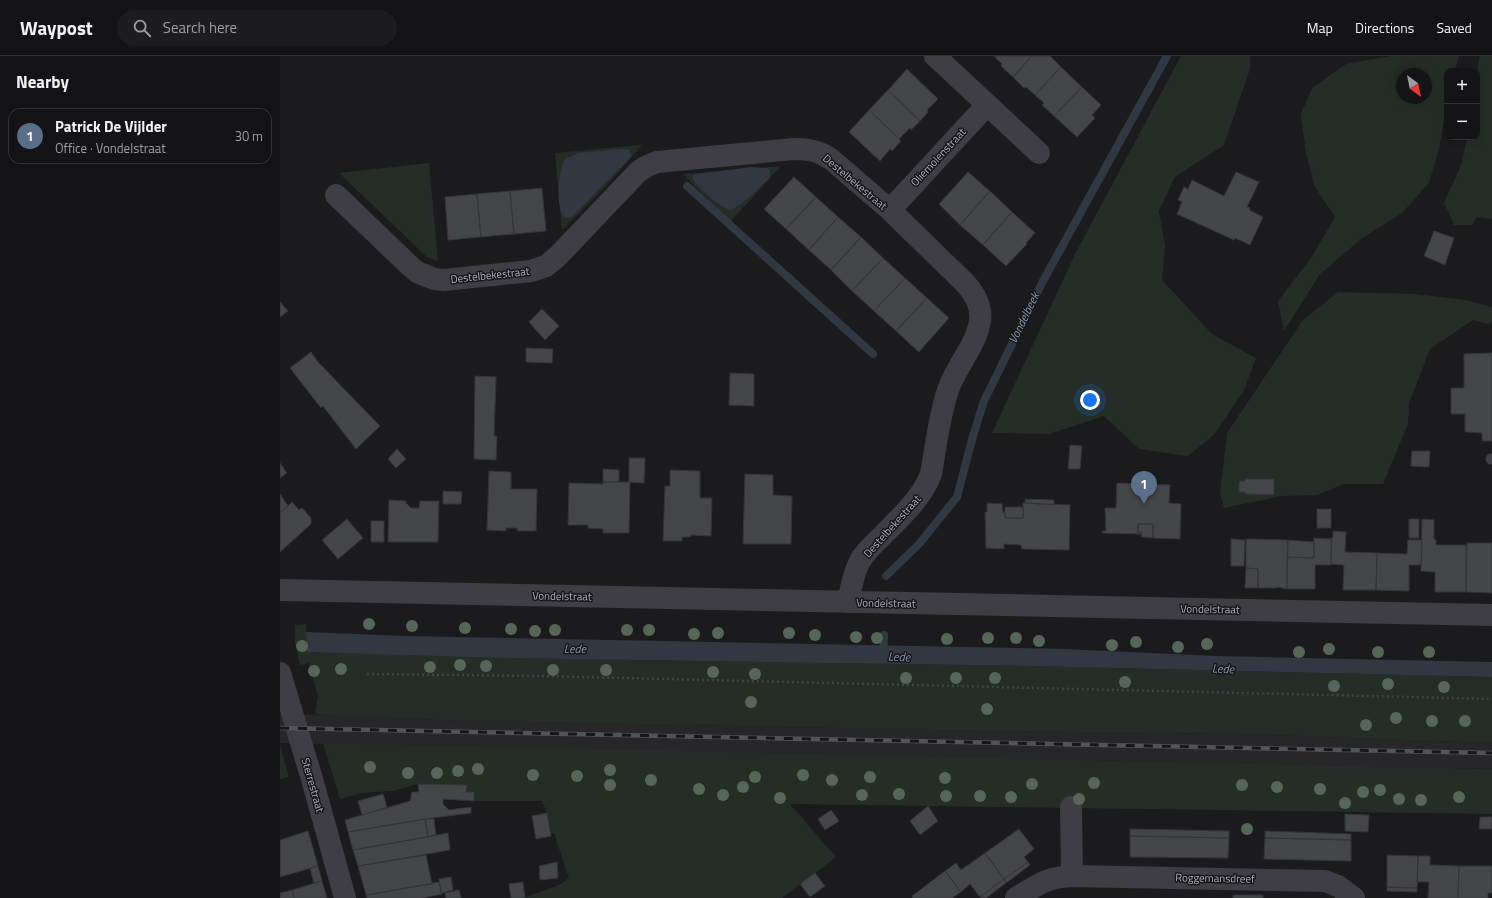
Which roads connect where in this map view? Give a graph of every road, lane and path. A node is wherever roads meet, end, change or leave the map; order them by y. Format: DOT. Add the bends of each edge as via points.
graph roads {
  1 [pos="935,56"];
  2 [pos="987,105"];
  3 [pos="1039,153"];
  4 [pos="336,195"];
  5 [pos="890,210"];
  6 [pos="280,590"];
  7 [pos="848,602"];
  8 [pos="1492,616"];
  9 [pos="280,673"];
  10 [pos="367,674"];
  11 [pos="1492,699"];
  12 [pos="1071,807"];
  13 [pos="1072,876"];
  14 [pos="346,898"];
  15 [pos="1016,898"];
  16 [pos="1354,898"];
  1 -- 2 [label="street"];
  2 -- 3 [label="street"];
  2 -- 5 [label="street, Oliemolenstraat"];
  4 -- 5 [label="street, Destelbekestraat" via="414,269 426,276 444,280 532,271 546,266 638,172 657,162 794,149 813,150 832,160"];
  5 -- 7 [label="street, Destelbekestraat" via="971,290 979,304 980,321 948,390 927,485 920,496 860,561"];
  6 -- 7 [label="street, Vondelstraat"];
  7 -- 8 [label="street, Vondelstraat"];
  9 -- 14 [label="street, Sterrestraat"];
  10 -- 11 [label="path"];
  12 -- 13 [label="street"];
  13 -- 15 [label="street, Roggemansdreef" via="1045,880"];
  13 -- 16 [label="street, Roggemansdreef" via="1325,881 1338,886"];
}
